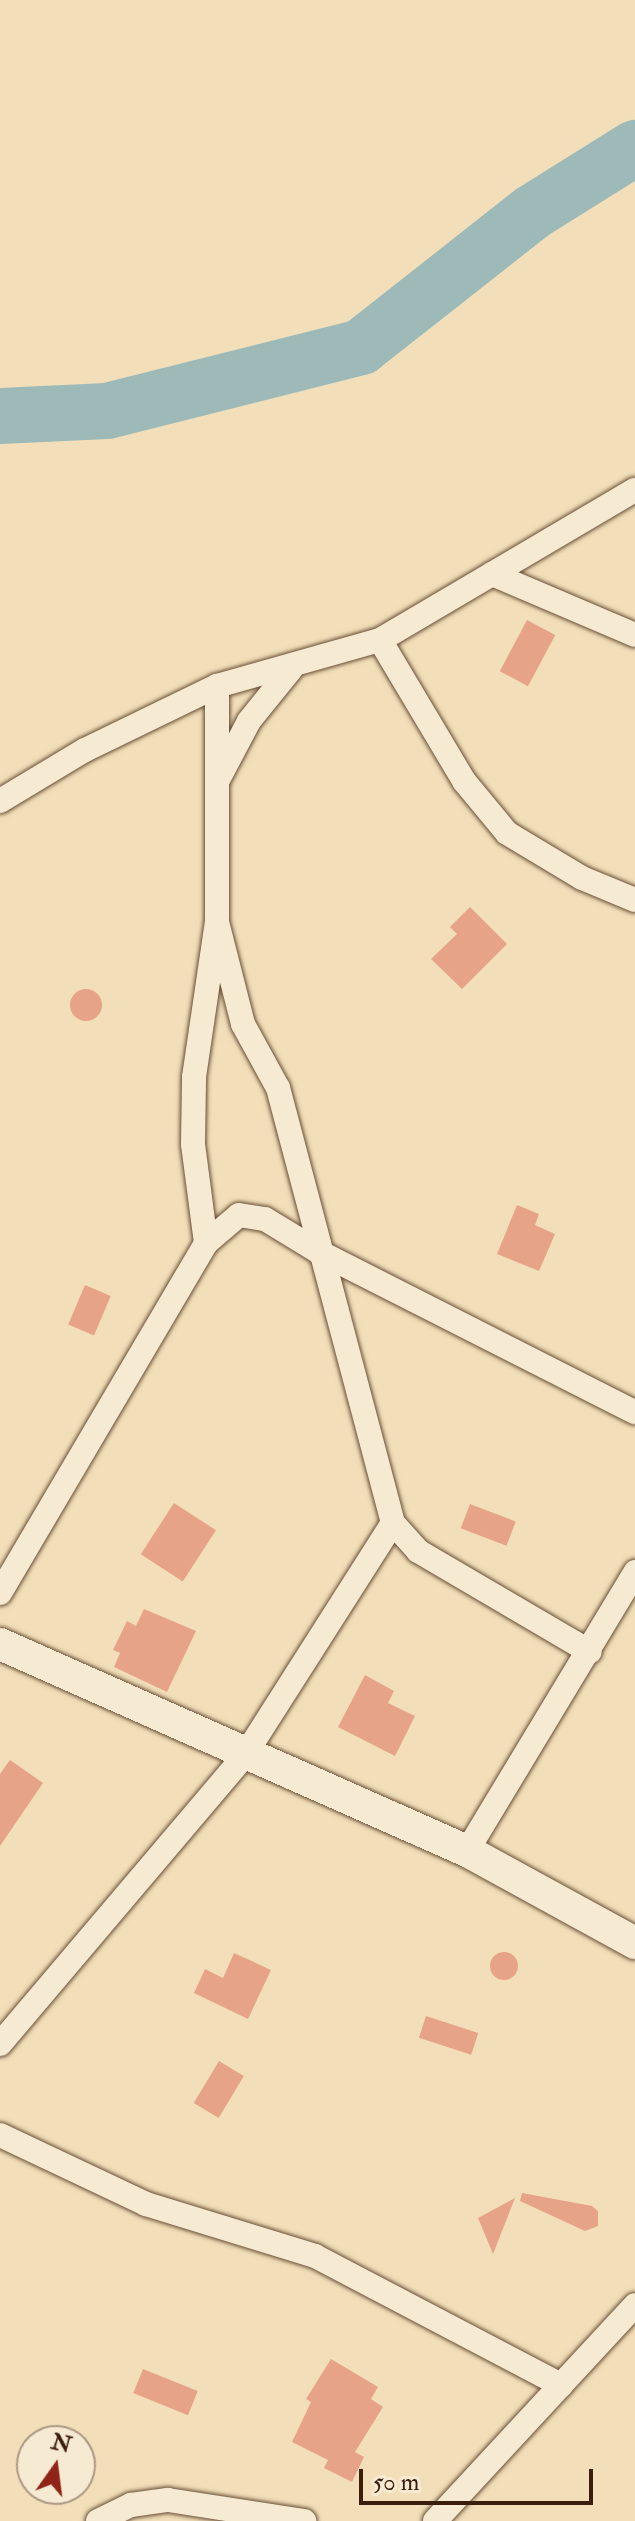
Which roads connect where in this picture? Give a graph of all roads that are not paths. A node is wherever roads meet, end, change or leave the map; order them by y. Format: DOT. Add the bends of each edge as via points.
graph roads {
  1 [pos="635,490"];
  2 [pos="492,574"];
  3 [pos="635,635"];
  4 [pos="380,640"];
  5 [pos="291,669"];
  6 [pos="217,686"];
  7 [pos="218,780"];
  8 [pos="0,801"];
  9 [pos="635,900"];
  10 [pos="217,922"];
  11 [pos="206,1243"];
  12 [pos="319,1252"];
  13 [pos="634,1408"];
  14 [pos="393,1523"];
  15 [pos="635,1572"];
  16 [pos="0,1593"];
  17 [pos="0,1644"];
  18 [pos="590,1652"];
  19 [pos="245,1755"];
  20 [pos="467,1851"];
  21 [pos="635,1943"];
  22 [pos="0,2044"];
  23 [pos="0,2135"];
  24 [pos="635,2305"];
  25 [pos="561,2385"];
  26 [pos="98,2521"];
  27 [pos="304,2521"];
  28 [pos="435,2521"];
  1 -- 2 [label="street"];
  2 -- 3 [label="street"];
  2 -- 4 [label="street"];
  4 -- 5 [label="street"];
  4 -- 9 [label="street" via="483,809 507,833 582,878"];
  5 -- 6 [label="street"];
  5 -- 7 [label="street" via="249,721"];
  6 -- 7 [label="street"];
  6 -- 8 [label="street" via="85,750"];
  7 -- 10 [label="street"];
  10 -- 11 [label="street" via="194,1077 193,1144"];
  10 -- 12 [label="street" via="243,1024 278,1088"];
  11 -- 12 [label="street" via="239,1215 265,1219"];
  11 -- 16 [label="street"];
  12 -- 13 [label="street"];
  12 -- 14 [label="street"];
  14 -- 18 [label="street" via="418,1551"];
  14 -- 19 [label="street"];
  15 -- 18 [label="street"];
  17 -- 19 [label="street"];
  18 -- 20 [label="street"];
  19 -- 20 [label="street"];
  19 -- 22 [label="street"];
  20 -- 21 [label="street"];
  23 -- 25 [label="street" via="146,2204 315,2256"];
  24 -- 25 [label="street"];
  25 -- 28 [label="street"];
  26 -- 27 [label="street" via="131,2505 168,2500"];
}
